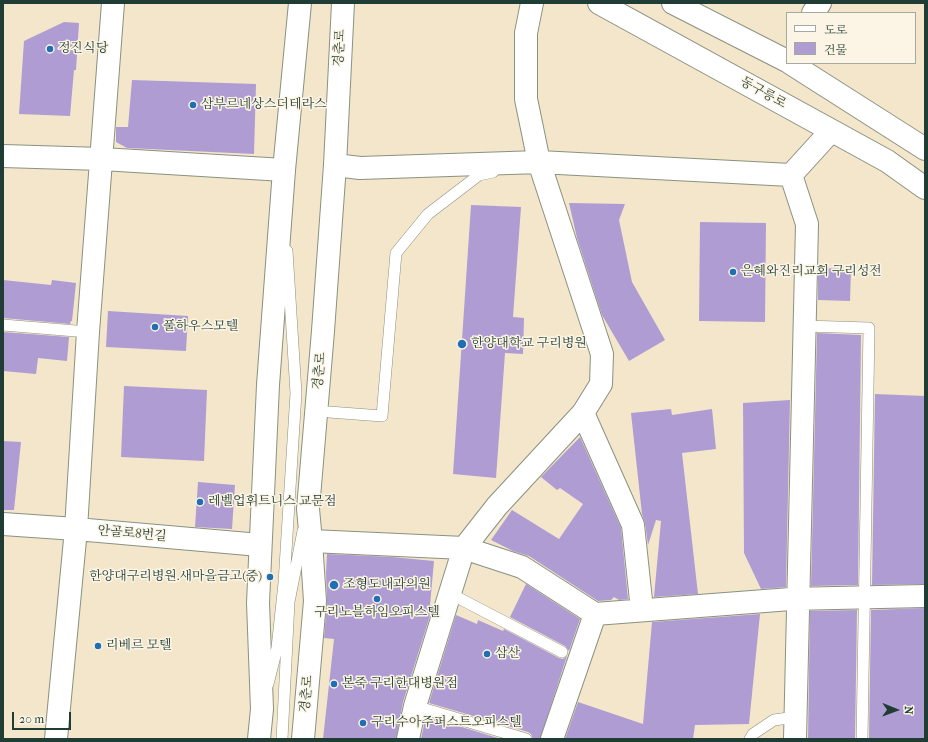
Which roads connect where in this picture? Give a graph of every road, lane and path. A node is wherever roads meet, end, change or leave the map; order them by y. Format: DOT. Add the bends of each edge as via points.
graph roads {
  1 [pos="113,3"];
  2 [pos="300,3"];
  3 [pos="343,3"];
  4 [pos="532,3"];
  5 [pos="598,3"];
  6 [pos="673,3"];
  7 [pos="820,3"];
  8 [pos="814,12"];
  9 [pos="786,58"];
  10 [pos="795,64"];
  11 [pos="831,130"];
  12 [pos="925,149"];
  13 [pos="3,156"];
  14 [pos="102,159"];
  15 [pos="538,162"];
  16 [pos="334,165"];
  17 [pos="791,175"];
  18 [pos="283,178"];
  19 [pos="925,188"];
  20 [pos="3,325"];
  21 [pos="804,326"];
  22 [pos="88,332"];
  23 [pos="329,412"];
  24 [pos="583,413"];
  25 [pos="308,509"];
  26 [pos="3,524"];
  27 [pos="76,529"];
  28 [pos="311,541"];
  29 [pos="260,545"];
  30 [pos="464,548"];
  31 [pos="449,594"];
  32 [pos="925,596"];
  33 [pos="864,597"];
  34 [pos="798,599"];
  35 [pos="642,610"];
  36 [pos="595,614"];
  37 [pos="562,652"];
  38 [pos="415,706"];
  39 [pos="262,709"];
  40 [pos="796,717"];
  41 [pos="504,736"];
  42 [pos="56,739"];
  43 [pos="259,739"];
  44 [pos="282,739"];
  45 [pos="303,739"];
  46 [pos="408,739"];
  47 [pos="526,739"];
  48 [pos="552,739"];
  49 [pos="750,739"];
  50 [pos="795,739"];
  51 [pos="862,739"];
  1 -- 14 [label="street"];
  2 -- 18 [label="street"];
  3 -- 16 [label="street, 경춘로"];
  4 -- 15 [label="street" via="526,34 526,99"];
  5 -- 11 [label="street, 동구릉로"];
  6 -- 9 [label="street"];
  7 -- 8 [label="street"];
  10 -- 12 [label="street"];
  11 -- 17 [label="street"];
  11 -- 19 [label="street, 동구릉로" via="887,161"];
  13 -- 14 [label="street"];
  14 -- 18 [label="street"];
  14 -- 22 [label="street"];
  15 -- 16 [label="street" via="360,168"];
  15 -- 17 [label="street"];
  15 -- 23 [label="lane" via="479,175 428,214 396,253 382,416"];
  15 -- 24 [label="street" via="602,354 601,384"];
  16 -- 25 [label="street, 경춘로"];
  17 -- 21 [label="street" via="807,224"];
  18 -- 29 [label="street" via="268,385"];
  18 -- 39 [label="lane" via="296,393 278,640"];
  20 -- 22 [label="lane"];
  21 -- 33 [label="lane" via="869,328"];
  21 -- 34 [label="street"];
  22 -- 27 [label="street"];
  24 -- 30 [label="street" via="497,506"];
  24 -- 35 [label="street" via="633,525"];
  25 -- 28 [label="street, 경춘로"];
  25 -- 44 [label="lane" via="289,602"];
  26 -- 27 [label="street, 안골로8번길"];
  27 -- 29 [label="street, 안골로8번길"];
  27 -- 42 [label="street"];
  28 -- 30 [label="street"];
  28 -- 45 [label="street, 경춘로" via="315,601"];
  29 -- 39 [label="street" via="258,603"];
  30 -- 31 [label="street"];
  30 -- 36 [label="street" via="522,567"];
  31 -- 37 [label="lane"];
  31 -- 38 [label="street"];
  32 -- 33 [label="street"];
  33 -- 34 [label="street"];
  33 -- 51 [label="lane"];
  34 -- 35 [label="street"];
  34 -- 40 [label="street"];
  35 -- 36 [label="street"];
  36 -- 48 [label="street"];
  38 -- 41 [label="lane"];
  38 -- 46 [label="street"];
  39 -- 43 [label="street"];
  40 -- 49 [label="lane" via="774,720 753,734"];
  40 -- 50 [label="street"];
  41 -- 47 [label="lane"];
}
